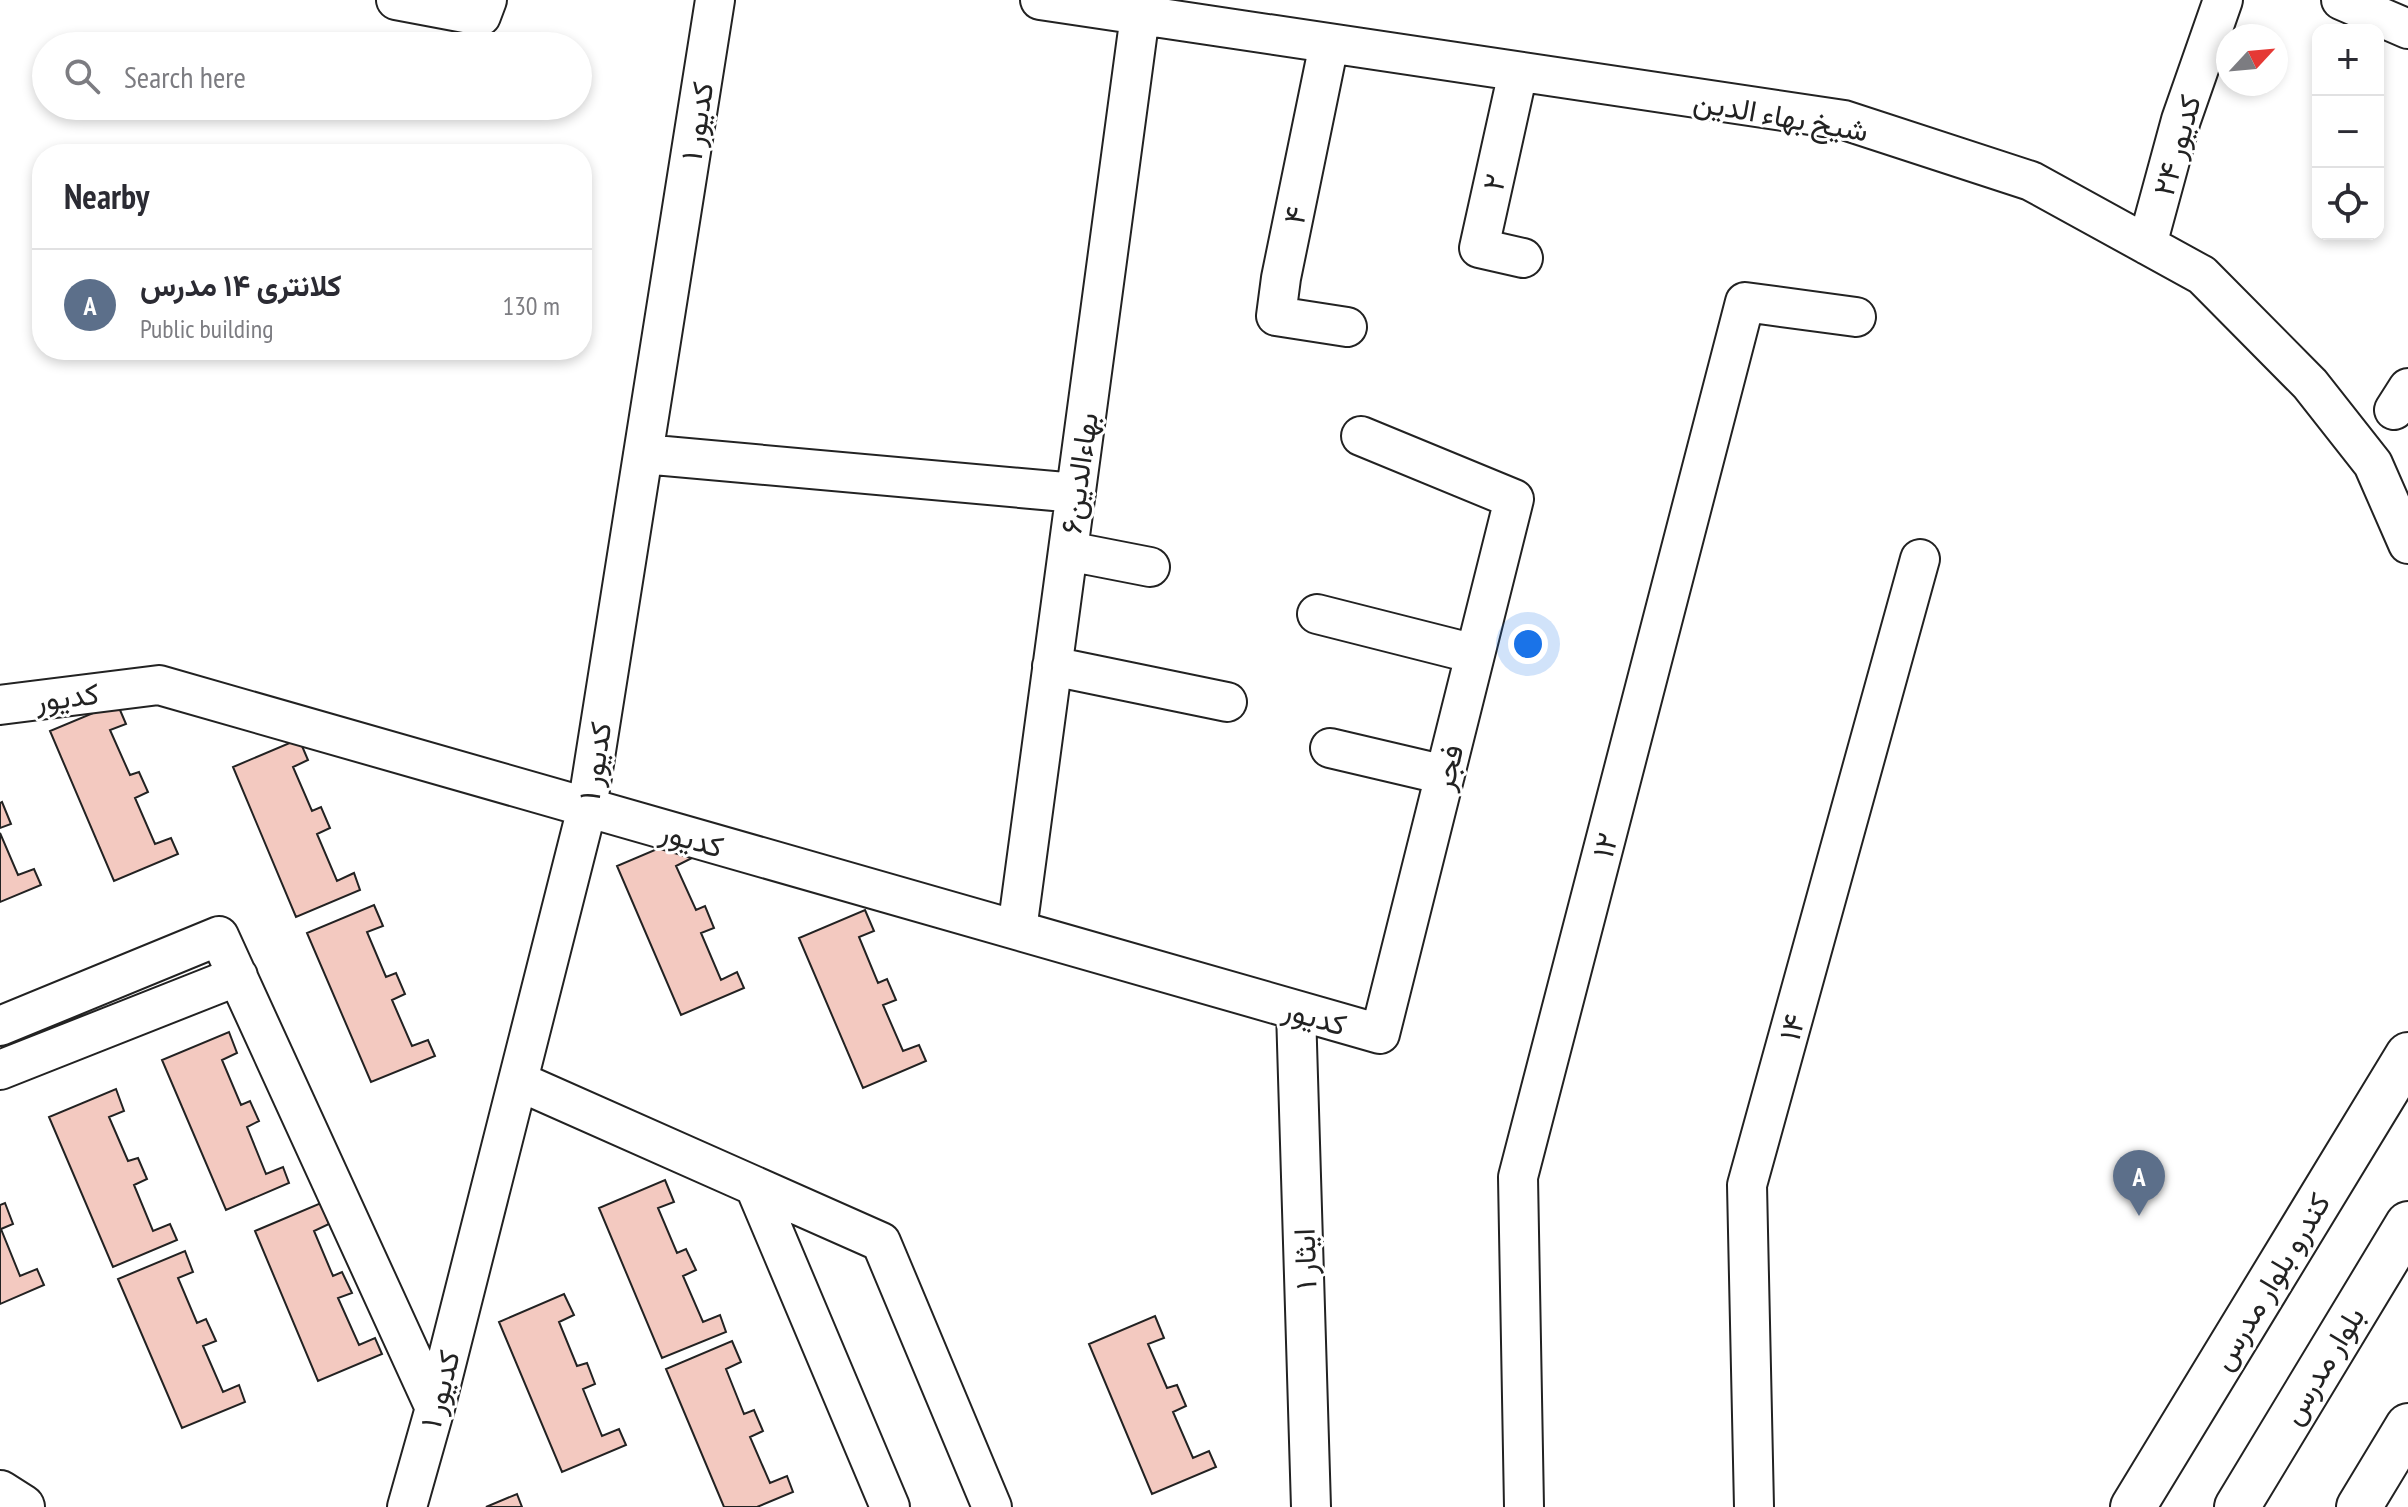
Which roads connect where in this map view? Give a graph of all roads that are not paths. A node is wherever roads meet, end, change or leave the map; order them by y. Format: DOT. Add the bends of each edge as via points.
graph roads {
  1 [pos="396,0"];
  2 [pos="487,0"];
  3 [pos="715,0"];
  4 [pos="1040,0"];
  5 [pos="2223,0"];
  6 [pos="2341,0"];
  7 [pos="1140,15"];
  8 [pos="2408,29"];
  9 [pos="1329,44"];
  10 [pos="1518,72"];
  11 [pos="2147,245"];
  12 [pos="1523,258"];
  13 [pos="1856,317"];
  14 [pos="1347,327"];
  15 [pos="1361,436"];
  16 [pos="643,454"];
  17 [pos="1076,493"];
  18 [pos="2408,544"];
  19 [pos="1068,551"];
  20 [pos="1920,559"];
  21 [pos="1150,567"];
  22 [pos="1317,614"];
  23 [pos="1475,654"];
  24 [pos="1052,666"];
  25 [pos="1227,702"];
  26 [pos="0,705"];
  27 [pos="1330,748"];
  28 [pos="1445,775"];
  29 [pos="587,808"];
  30 [pos="1017,930"];
  31 [pos="238,976"];
  32 [pos="1296,1011"];
  33 [pos="0,1026"];
  34 [pos="1380,1034"];
  35 [pos="2408,1055"];
  36 [pos="0,1070"];
  37 [pos="518,1081"];
  38 [pos="755,1187"];
  39 [pos="2408,1224"];
  40 [pos="435,1408"];
  41 [pos="2408,1426"];
  42 [pos="0,1493"];
  43 [pos="22,1507"];
  44 [pos="407,1507"];
  45 [pos="890,1507"];
  46 [pos="992,1507"];
  47 [pos="1311,1507"];
  48 [pos="1524,1507"];
  49 [pos="1754,1507"];
  50 [pos="2133,1507"];
  51 [pos="2237,1507"];
  52 [pos="2359,1507"];
  1 -- 2 [label="street" via="481,16"];
  3 -- 16 [label="street, کدیور ۱"];
  4 -- 7 [label="street, شیخ بهاء الدین"];
  5 -- 11 [label="street, کدیور ۲۴" via="2181,120"];
  6 -- 8 [label="street"];
  7 -- 9 [label="street, شیخ بهاء الدین"];
  7 -- 17 [label="street, ۶بهاءالدين"];
  9 -- 10 [label="street, شیخ بهاء الدین"];
  9 -- 14 [label="street, ۴" via="1276,316"];
  10 -- 11 [label="street, شیخ بهاء الدین" via="1844,120 2031,181"];
  10 -- 12 [label="street, ۲" via="1479,248"];
  11 -- 18 [label="street, شیخ بهاء الدین" via="2202,275 2310,384 2373,464"];
  13 -- 48 [label="street, ۱۲" via="1745,302 1518,1177"];
  15 -- 23 [label="street, فجر" via="1514,499"];
  16 -- 17 [label="street"];
  16 -- 29 [label="street, کدیور ۱"];
  17 -- 19 [label="street, ۶بهاءالدين"];
  19 -- 21 [label="street"];
  19 -- 24 [label="street, ۶بهاءالدين"];
  20 -- 49 [label="street, ۱۴" via="1747,1185"];
  22 -- 23 [label="street"];
  23 -- 28 [label="street, فجر"];
  24 -- 25 [label="street"];
  24 -- 30 [label="street, ۶بهاءالدين"];
  26 -- 29 [label="street, کدیور" via="159,685"];
  27 -- 28 [label="street"];
  28 -- 34 [label="street, فجر"];
  29 -- 30 [label="street, کدیور"];
  29 -- 37 [label="street, کدیور ۱"];
  30 -- 32 [label="street, کدیور"];
  31 -- 33 [label="street" via="219,936"];
  31 -- 36 [label="street"];
  31 -- 40 [label="street"];
  32 -- 34 [label="street, کدیور"];
  32 -- 47 [label="street, ایثار ۱"];
  35 -- 50 [label="main road, کندرو بلوار مدرس"];
  37 -- 38 [label="street"];
  37 -- 40 [label="street, کدیور ۱"];
  38 -- 45 [label="street"];
  38 -- 46 [label="street" via="881,1242"];
  39 -- 51 [label="main road, بلوار مدرس"];
  40 -- 44 [label="street, کدیور ۱"];
  41 -- 52 [label="main road"];
  42 -- 43 [label="main road"];
}
